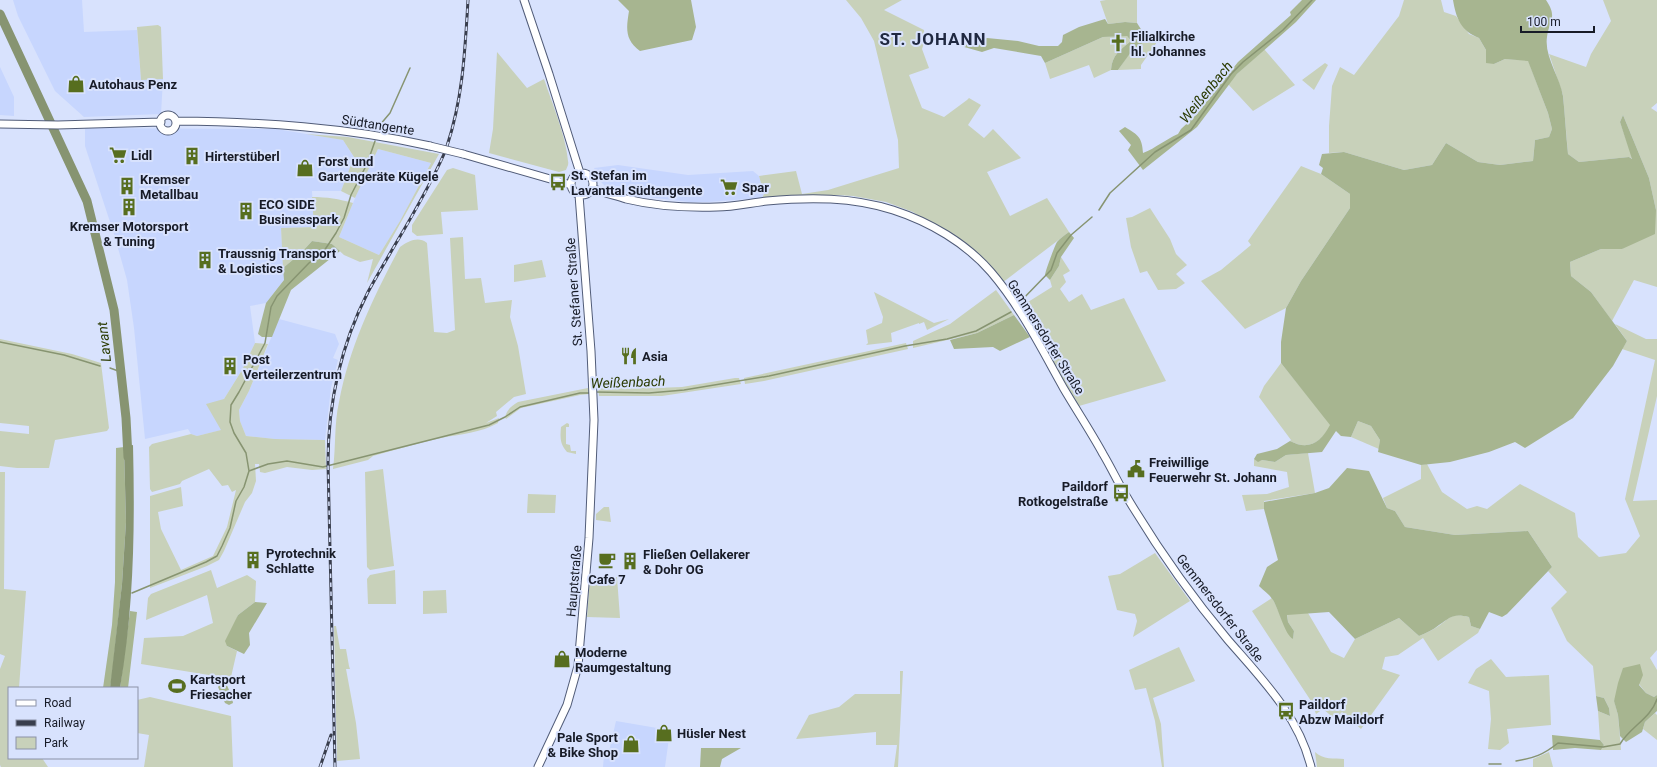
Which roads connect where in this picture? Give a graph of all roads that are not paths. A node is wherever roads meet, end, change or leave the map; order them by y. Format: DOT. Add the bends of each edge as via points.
graph roads {
  1 [pos="524,0"];
  2 [pos="161,122"];
  3 [pos="176,122"];
  4 [pos="0,124"];
  5 [pos="580,173"];
  6 [pos="571,185"];
  7 [pos="592,188"];
  8 [pos="579,194"];
  9 [pos="593,392"];
  10 [pos="538,767"];
  11 [pos="1311,767"];
  1 -- 5 [label="main road"];
  2 -- 3 [label="main road, Südtangente" via="168,116 173,117"];
  2 -- 3 [label="main road, Südtangente" via="163,128 169,131"];
  2 -- 4 [label="main road, Südtangente"];
  3 -- 6 [label="main road, Südtangente, bridge" via="289,126 355,132 463,154"];
  5 -- 6 [label="main road" via="572,179"];
  5 -- 7 [label="main road" via="589,176"];
  6 -- 8 [label="main road" via="573,191"];
  7 -- 8 [label="main road" via="586,194"];
  7 -- 11 [label="main road, Gemmersdorfer Straße" via="640,202 674,206 717,207 805,198 863,202 896,211 924,223 953,238 973,254 990,271 1020,314 1103,454 1126,498 1166,558 1286,711 1299,735"];
  8 -- 9 [label="main road, St. Stefaner Straße"];
  9 -- 10 [label="main road, Hauptstraße" via="590,538 578,666 567,705"];
}
